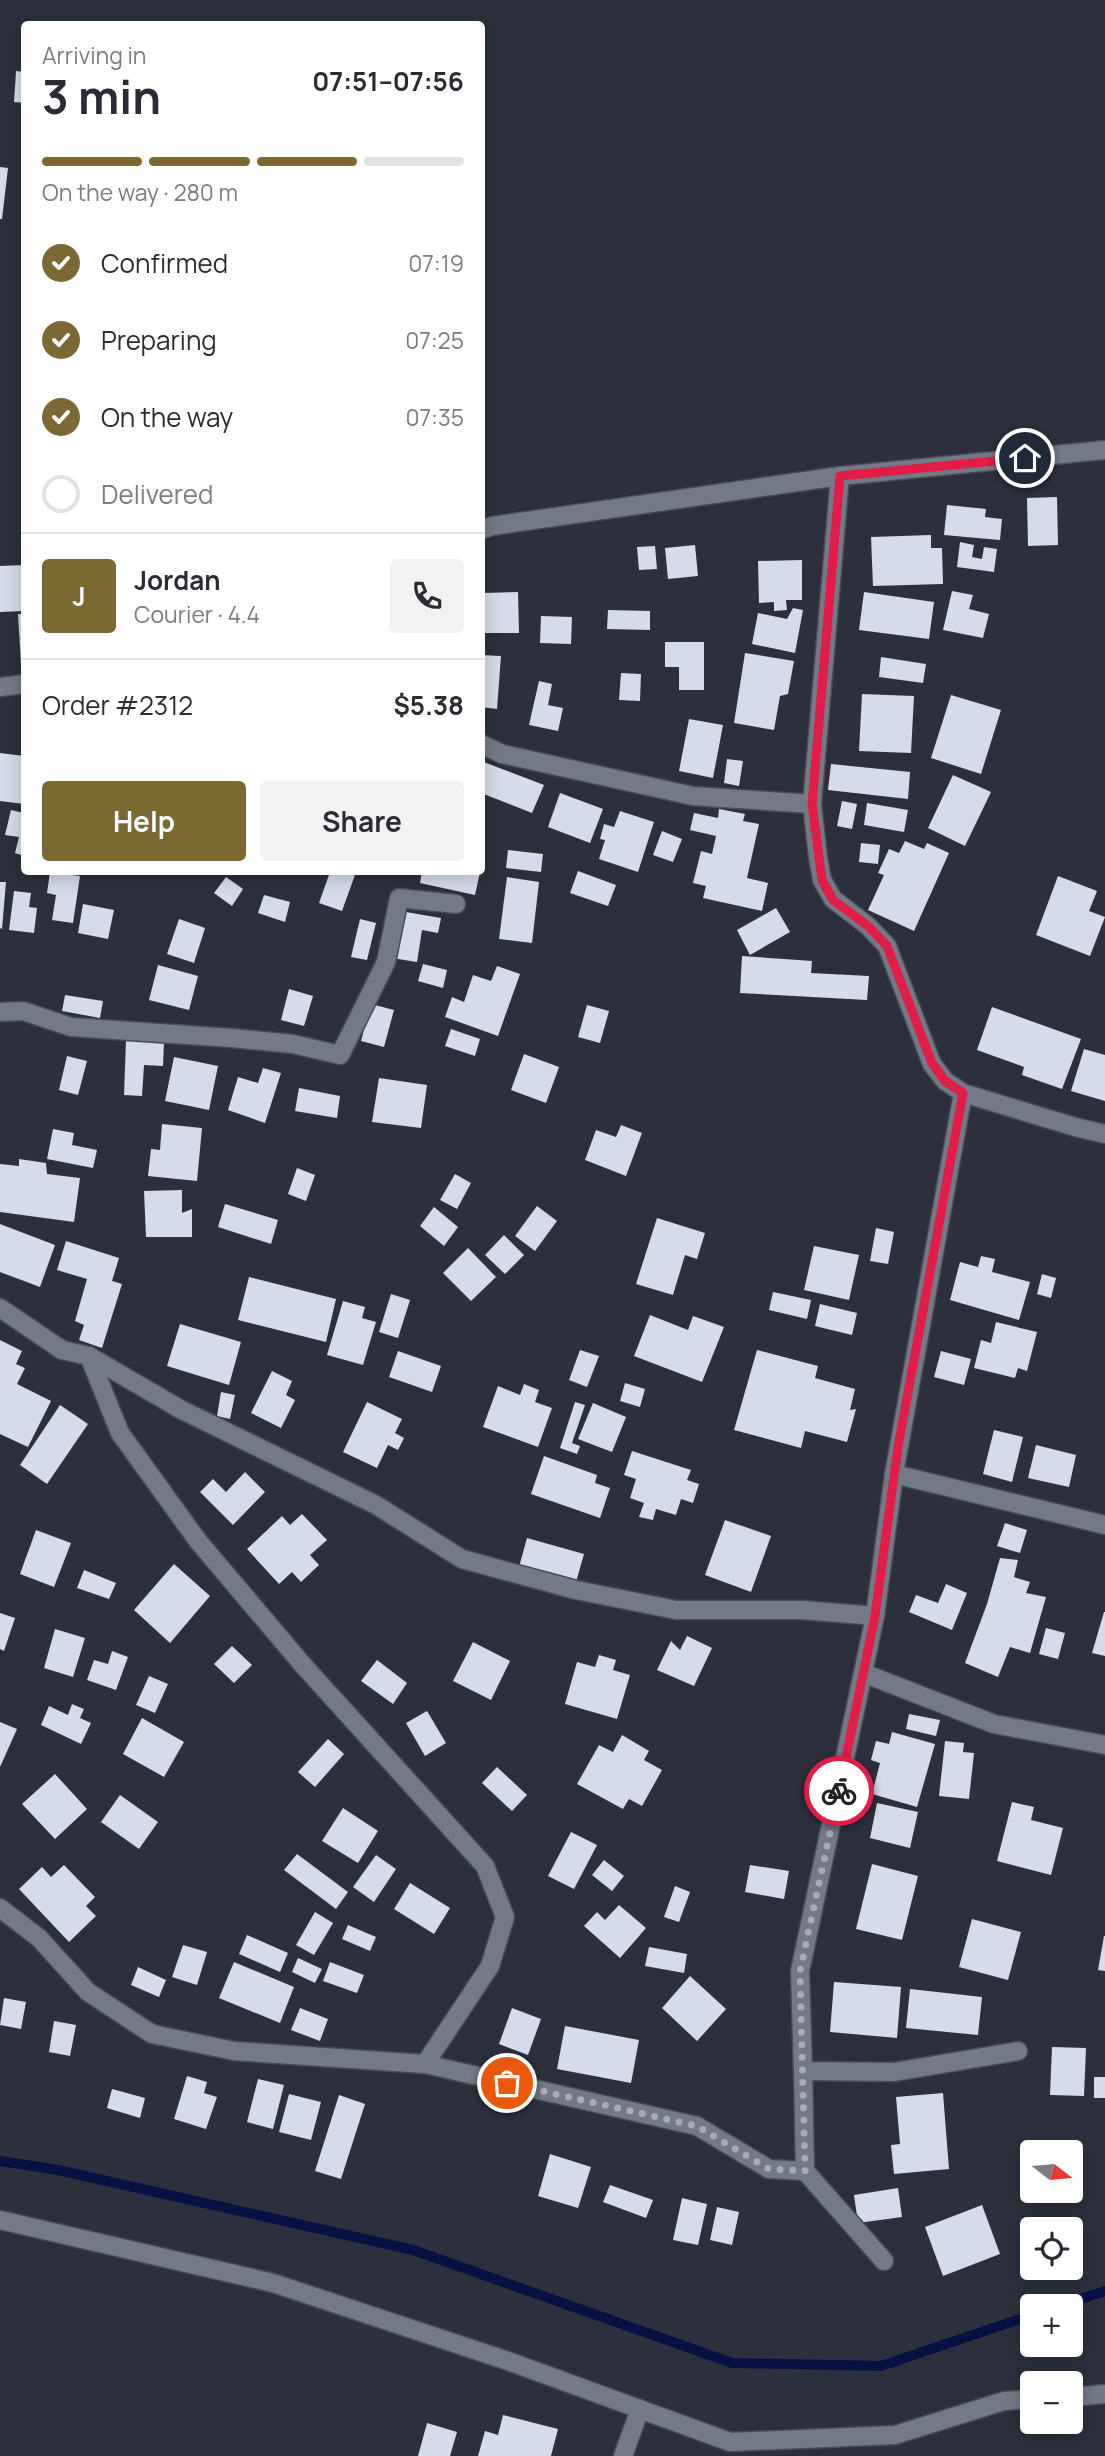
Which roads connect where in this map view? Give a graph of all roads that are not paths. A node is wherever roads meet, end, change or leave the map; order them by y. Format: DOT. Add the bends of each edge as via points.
graph roads {
  1 [pos="1105,450"];
  2 [pos="840,476"];
  3 [pos="485,529"];
  4 [pos="21,684"];
  5 [pos="0,687"];
  6 [pos="485,746"];
  7 [pos="812,804"];
  8 [pos="456,904"];
  9 [pos="0,1012"];
  10 [pos="963,1093"];
  11 [pos="1105,1134"];
  12 [pos="0,1308"];
  13 [pos="89,1356"];
  14 [pos="894,1474"];
  15 [pos="1105,1525"];
  16 [pos="875,1616"];
  17 [pos="863,1673"];
  18 [pos="1105,1745"];
  19 [pos="0,1909"];
  20 [pos="1018,2051"];
  21 [pos="425,2064"];
  22 [pos="803,2071"];
  23 [pos="805,2171"];
  24 [pos="0,2220"];
  25 [pos="884,2261"];
  26 [pos="1105,2395"];
  27 [pos="1083,2396"];
  28 [pos="1020,2400"];
  29 [pos="639,2409"];
  30 [pos="623,2456"];
  1 -- 2 [label="street"];
  2 -- 3 [label="street"];
  2 -- 7 [label="street"];
  4 -- 5 [label="street"];
  6 -- 7 [label="street" via="502,754 693,796"];
  7 -- 10 [label="street" via="822,880 833,900 887,946 932,1063 945,1081"];
  8 -- 9 [label="street" via="399,898 386,962 340,1055 293,1044 71,1027 23,1011"];
  10 -- 11 [label="street"];
  10 -- 14 [label="street"];
  12 -- 13 [label="street" via="62,1350"];
  13 -- 16 [label="street" via="180,1409 376,1505 462,1559 576,1590 676,1610 802,1610"];
  13 -- 21 [label="street" via="120,1433 198,1541 485,1866 505,1917 490,1966"];
  14 -- 15 [label="street"];
  14 -- 16 [label="street"];
  16 -- 17 [label="street"];
  17 -- 18 [label="street" via="993,1724"];
  17 -- 22 [label="street" via="800,1971"];
  19 -- 21 [label="street" via="39,1938 89,1992 152,2034 234,2051"];
  20 -- 22 [label="street" via="894,2072"];
  21 -- 23 [label="street" via="697,2126 769,2169"];
  22 -- 23 [label="street"];
  23 -- 25 [label="street"];
  24 -- 29 [label="street" via="273,2283"];
  26 -- 27 [label="street"];
  28 -- 29 [label="street" via="895,2435 730,2442"];
  29 -- 30 [label="street"];
}
